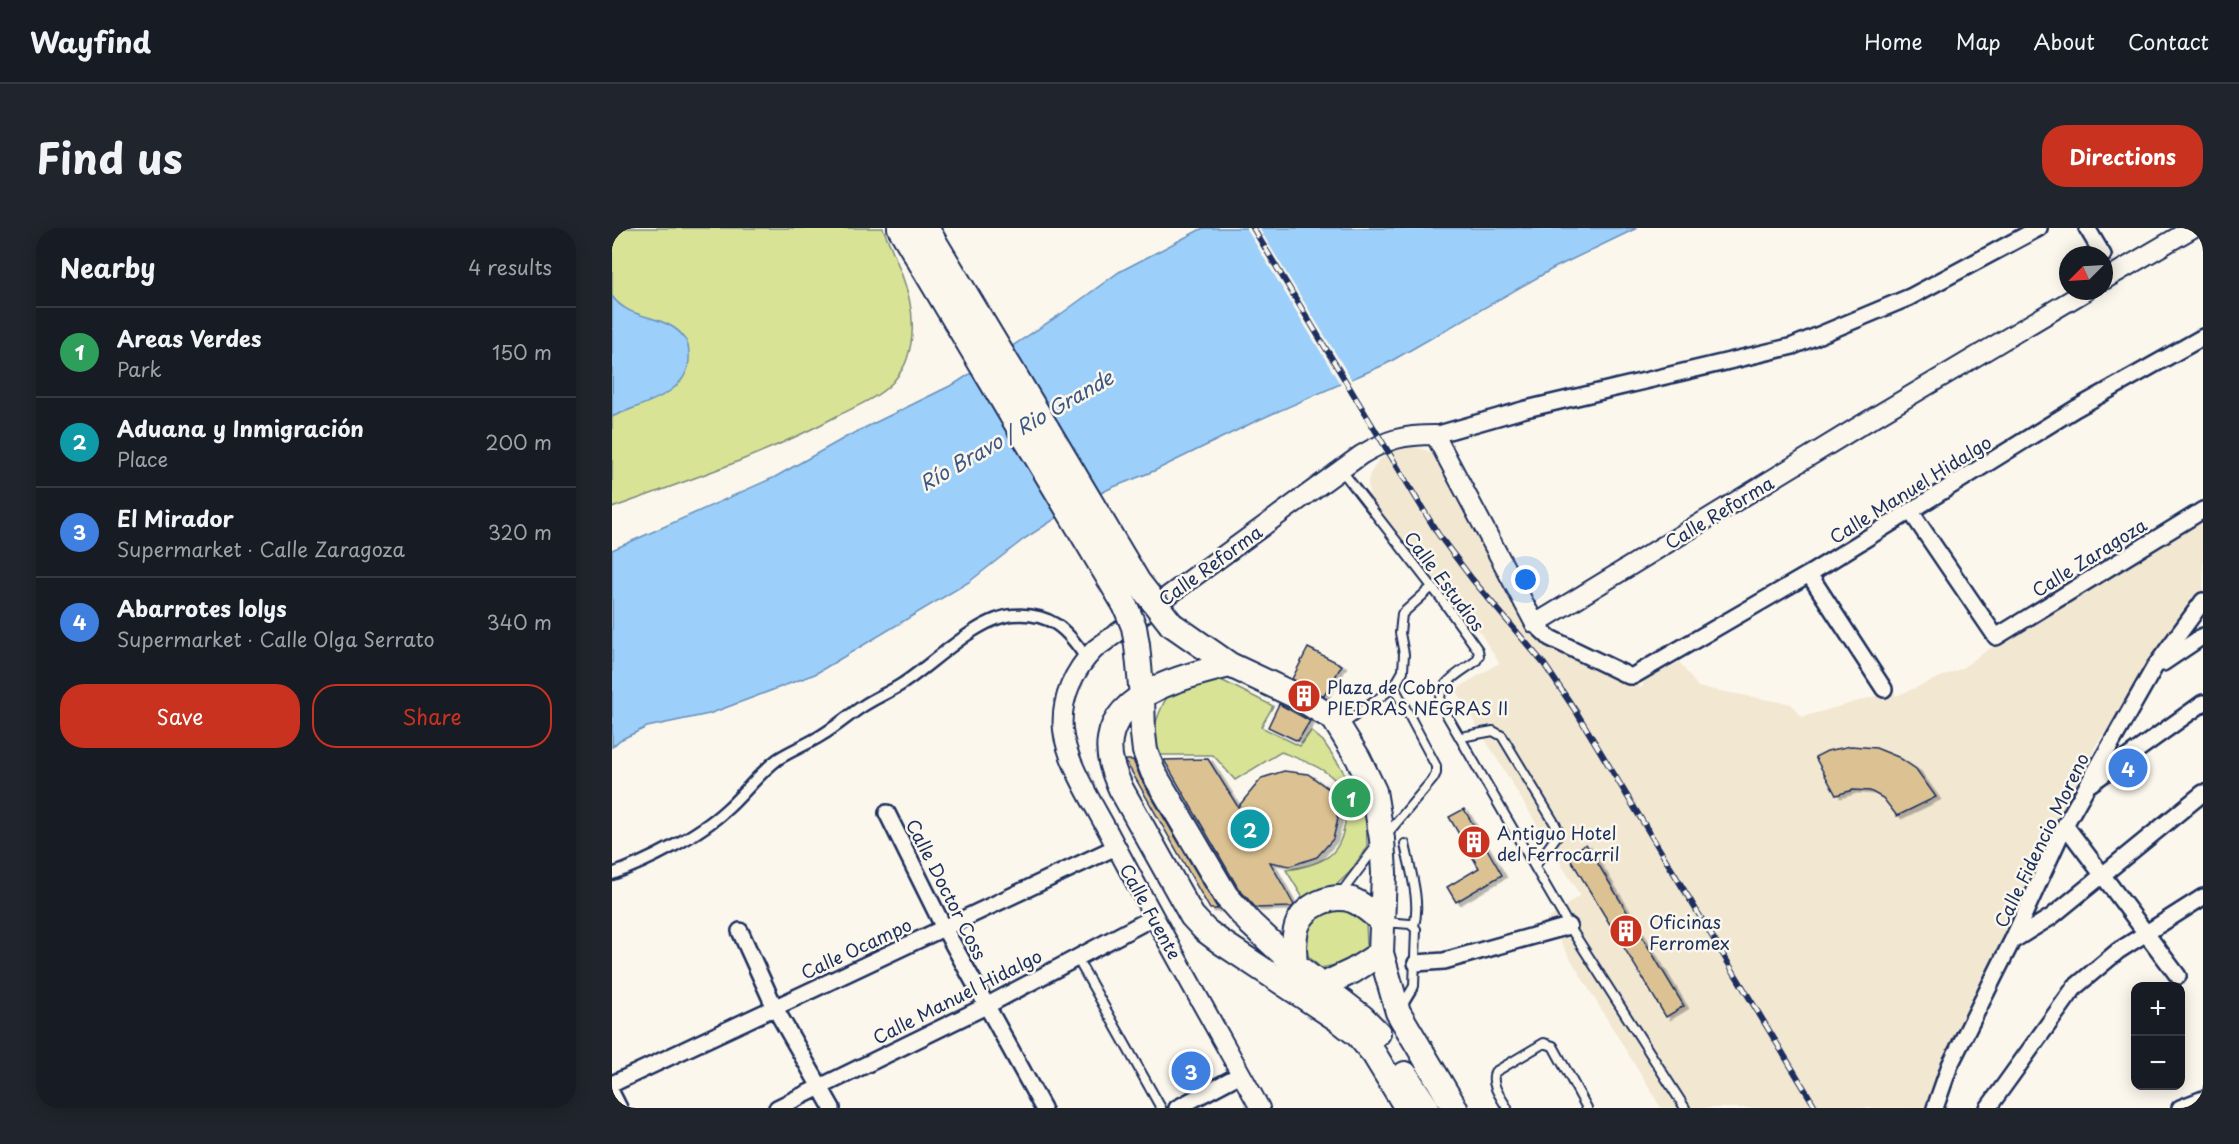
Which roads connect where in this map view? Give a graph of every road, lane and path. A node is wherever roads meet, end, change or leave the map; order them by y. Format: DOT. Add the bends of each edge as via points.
graph roads {
  1 [pos="900,228"];
  2 [pos="926,228"];
  3 [pos="2039,228"];
  4 [pos="2088,228"];
  5 [pos="2193,228"];
  6 [pos="2098,246"];
  7 [pos="2113,275"];
  8 [pos="2071,300"];
  9 [pos="2203,337"];
  10 [pos="1037,435"];
  11 [pos="1435,435"];
  12 [pos="1341,470"];
  13 [pos="2203,510"];
  14 [pos="1911,512"];
  15 [pos="1809,574"];
  16 [pos="1432,587"];
  17 [pos="2203,601"];
  18 [pos="1535,624"];
  19 [pos="2203,636"];
  20 [pos="1086,658"];
  21 [pos="1230,665"];
  22 [pos="2154,668"];
  23 [pos="1394,687"];
  24 [pos="1884,689"];
  25 [pos="1142,696"];
  26 [pos="2203,703"];
  27 [pos="1063,708"];
  28 [pos="1340,727"];
  29 [pos="1461,737"];
  30 [pos="2085,788"];
  31 [pos="2203,793"];
  32 [pos="887,813"];
  33 [pos="2065,825"];
  34 [pos="1394,841"];
  35 [pos="1116,847"];
  36 [pos="1535,866"];
  37 [pos="612,874"];
  38 [pos="2102,874"];
  39 [pos="1338,897"];
  40 [pos="2203,897"];
  41 [pos="1154,917"];
  42 [pos="1383,922"];
  43 [pos="1414,926"];
  44 [pos="1569,926"];
  45 [pos="944,928"];
  46 [pos="740,931"];
  47 [pos="2145,932"];
  48 [pos="2012,941"];
  49 [pos="1381,953"];
  50 [pos="1077,958"];
  51 [pos="1416,963"];
  52 [pos="1295,964"];
  53 [pos="2178,976"];
  54 [pos="1321,986"];
  55 [pos="986,1006"];
  56 [pos="775,1008"];
  57 [pos="1398,1012"];
  58 [pos="1241,1074"];
  59 [pos="612,1084"];
  60 [pos="820,1087"];
  61 [pos="612,1094"];
  62 [pos="2203,1099"];
  63 [pos="619,1108"];
  64 [pos="777,1108"];
  65 [pos="832,1108"];
  66 [pos="1043,1108"];
  67 [pos="1161,1108"];
  68 [pos="1177,1108"];
  69 [pos="1260,1108"];
  70 [pos="1407,1108"];
  71 [pos="1427,1108"];
  72 [pos="1455,1108"];
  73 [pos="1507,1108"];
  74 [pos="1587,1108"];
  75 [pos="1685,1108"];
  76 [pos="1935,1108"];
  77 [pos="1988,1108"];
  78 [pos="2180,1108"];
  1 -- 10 [label="highway"];
  2 -- 10 [label="highway"];
  3 -- 11 [label="street" via="1910,297 1793,346 1526,409"];
  4 -- 6 [label="street"];
  5 -- 7 [label="street"];
  8 -- 18 [label="street, Calle Reforma"];
  9 -- 14 [label="street, Calle Manuel Hidalgo" via="2075,409"];
  10 -- 21 [label="highway, bridge" via="1171,624"];
  10 -- 25 [label="highway, bridge" via="1134,627"];
  11 -- 12 [label="street, Calle Reforma" via="1410,435 1382,442"];
  11 -- 18 [label="street"];
  12 -- 16 [label="lane, Calle Estudios"];
  12 -- 20 [label="street, Calle Reforma"];
  13 -- 14 [label="street, Calle Zaragoza" via="1996,637"];
  14 -- 15 [label="street, Calle Manuel Hidalgo"];
  15 -- 18 [label="street, Calle Manuel Hidalgo" via="1639,674 1629,676 1550,638"];
  15 -- 24 [label="street"];
  16 -- 23 [label="lane" via="1402,614 1403,671"];
  16 -- 29 [label="lane, Calle Estudios" via="1478,650 1476,661 1442,687 1439,697"];
  17 -- 22 [label="street, Calle Fidencio Moreno"];
  19 -- 22 [label="street"];
  20 -- 27 [label="street, Calle Reforma" via="1069,686"];
  20 -- 37 [label="street" via="1050,619 1010,615 984,624 902,684 781,757 725,811 696,831 647,861"];
  21 -- 25 [label="highway" via="1173,680"];
  21 -- 28 [label="highway" via="1300,698"];
  22 -- 30 [label="street, Calle Fidencio Moreno"];
  23 -- 28 [label="lane"];
  23 -- 34 [label="lane" via="1436,766 1436,773"];
  25 -- 52 [label="highway" via="1145,751 1158,782 1226,896"];
  25 -- 70 [label="highway" via="1119,716 1113,727 1113,770 1192,916 1221,942 1358,1035"];
  26 -- 30 [label="street"];
  27 -- 35 [label="street, Calle Fuente" via="1063,732 1072,760"];
  28 -- 34 [label="highway" via="1374,791"];
  29 -- 36 [label="lane, Calle Estudios"];
  29 -- 36 [label="lane" via="1492,731 1502,736 1549,814 1558,833"];
  30 -- 33 [label="street, Calle Fidencio Moreno"];
  31 -- 38 [label="street"];
  32 -- 45 [label="street, Calle Doctor Coss"];
  33 -- 38 [label="street"];
  33 -- 48 [label="street, Calle Fidencio Moreno"];
  34 -- 39 [label="lane"];
  34 -- 42 [label="highway" via="1384,873"];
  34 -- 43 [label="lane" via="1416,905"];
  35 -- 41 [label="street, Calle Fuente"];
  35 -- 45 [label="street, Calle Ocampo"];
  36 -- 44 [label="lane, Calle Estudios"];
  38 -- 47 [label="street"];
  38 -- 48 [label="street" via="2051,917"];
  39 -- 42 [label="highway" via="1353,900"];
  39 -- 52 [label="highway" via="1309,909 1297,925"];
  40 -- 47 [label="street"];
  41 -- 50 [label="street, Calle Manuel Hidalgo"];
  41 -- 58 [label="street, Calle Fuente"];
  42 -- 43 [label="lane"];
  42 -- 49 [label="highway"];
  43 -- 51 [label="lane"];
  44 -- 51 [label="street" via="1444,961"];
  44 -- 75 [label="lane, Calle Estudios"];
  45 -- 55 [label="street, Calle Doctor Coss"];
  45 -- 56 [label="street, Calle Ocampo"];
  46 -- 56 [label="street"];
  47 -- 53 [label="street"];
  47 -- 77 [label="street" via="2074,987"];
  48 -- 76 [label="street, Calle Fidencio Moreno" via="1950,1065"];
  49 -- 54 [label="highway"];
  49 -- 57 [label="highway"];
  50 -- 55 [label="street, Calle Manuel Hidalgo"];
  50 -- 67 [label="lane"];
  51 -- 57 [label="lane" via="1412,990"];
  52 -- 54 [label="highway"];
  54 -- 71 [label="highway" via="1383,1038"];
  55 -- 60 [label="street, Calle Manuel Hidalgo"];
  55 -- 66 [label="street, Calle Doctor Coss"];
  56 -- 59 [label="street, Calle Ocampo"];
  56 -- 60 [label="street"];
  57 -- 72 [label="highway"];
  58 -- 68 [label="street"];
  58 -- 69 [label="street, Calle Fuente"];
  60 -- 64 [label="street, Calle Manuel Hidalgo"];
  60 -- 65 [label="street"];
  61 -- 63 [label="street"];
  62 -- 78 [label="street"];
  73 -- 74 [label="lane" via="1494,1084 1495,1072 1545,1043 1553,1047"];
}
